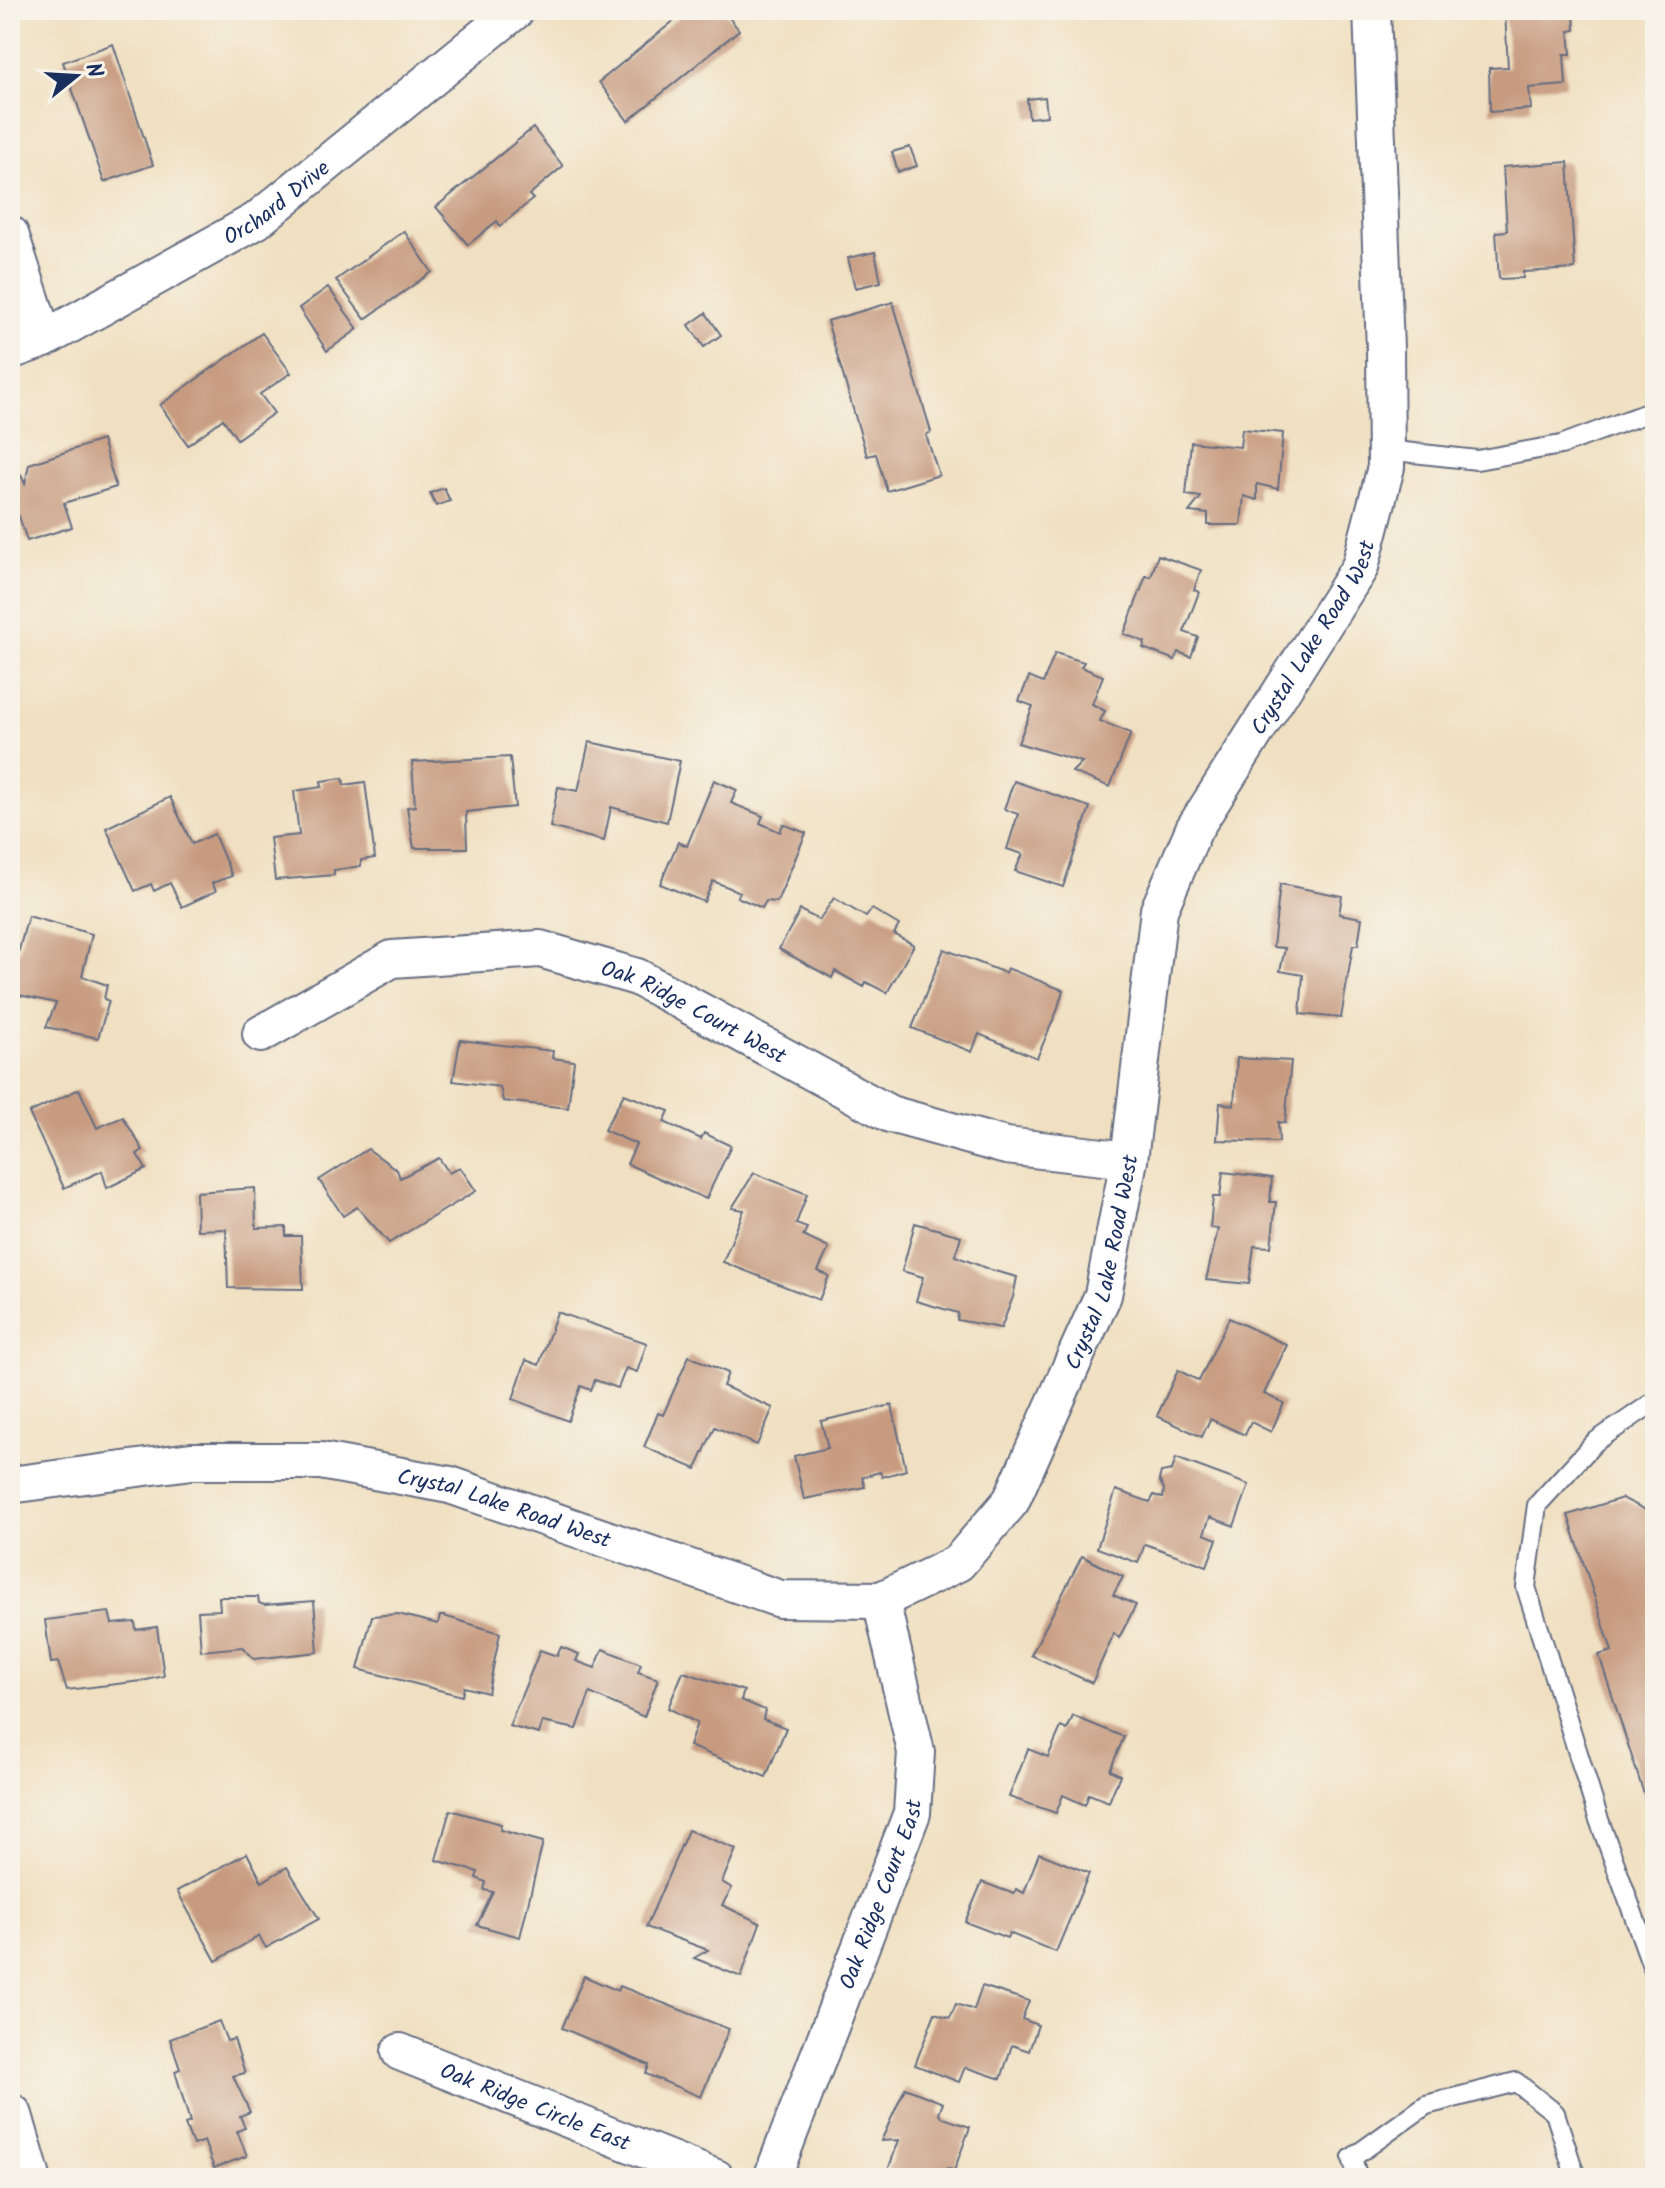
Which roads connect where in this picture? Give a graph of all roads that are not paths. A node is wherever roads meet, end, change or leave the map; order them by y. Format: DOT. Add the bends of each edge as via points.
graph roads {
  1 [pos="516,10"];
  2 [pos="1372,10"];
  3 [pos="10,234"];
  4 [pos="44,339"];
  5 [pos="10,351"];
  6 [pos="1655,410"];
  7 [pos="1386,450"];
  8 [pos="261,1034"];
  9 [pos="1129,1160"];
  10 [pos="1655,1401"];
  11 [pos="10,1485"];
  12 [pos="881,1600"];
  13 [pos="1655,1974"];
  14 [pos="400,2052"];
  15 [pos="11,2127"];
  16 [pos="28,2178"];
  17 [pos="716,2178"];
  18 [pos="772,2178"];
  19 [pos="1358,2178"];
  20 [pos="1576,2178"];
  1 -- 4 [label="street, Orchard Drive" via="256,221"];
  2 -- 7 [label="street, Crystal Lake Road West"];
  3 -- 4 [label="street"];
  4 -- 5 [label="street, Orchard Drive"];
  6 -- 7 [label="lane" via="1561,445 1477,460"];
  7 -- 9 [label="street, Crystal Lake Road West" via="1360,567 1194,829 1159,910"];
  8 -- 9 [label="street, Oak Ridge Court West" via="392,959 540,949 637,977 890,1114 1006,1146"];
  9 -- 12 [label="street, Crystal Lake Road West" via="1103,1295 1011,1501 958,1563"];
  10 -- 13 [label="lane" via="1595,1442 1537,1505 1526,1587 1598,1817"];
  11 -- 12 [label="street, Crystal Lake Road West" via="191,1461 321,1461 450,1485 780,1599"];
  12 -- 18 [label="street, Oak Ridge Court East" via="916,1752 912,1813"];
  14 -- 17 [label="street, Oak Ridge Circle East"];
  15 -- 16 [label="street"];
  19 -- 20 [label="lane" via="1352,2158 1426,2105 1516,2082 1555,2113"];
}
